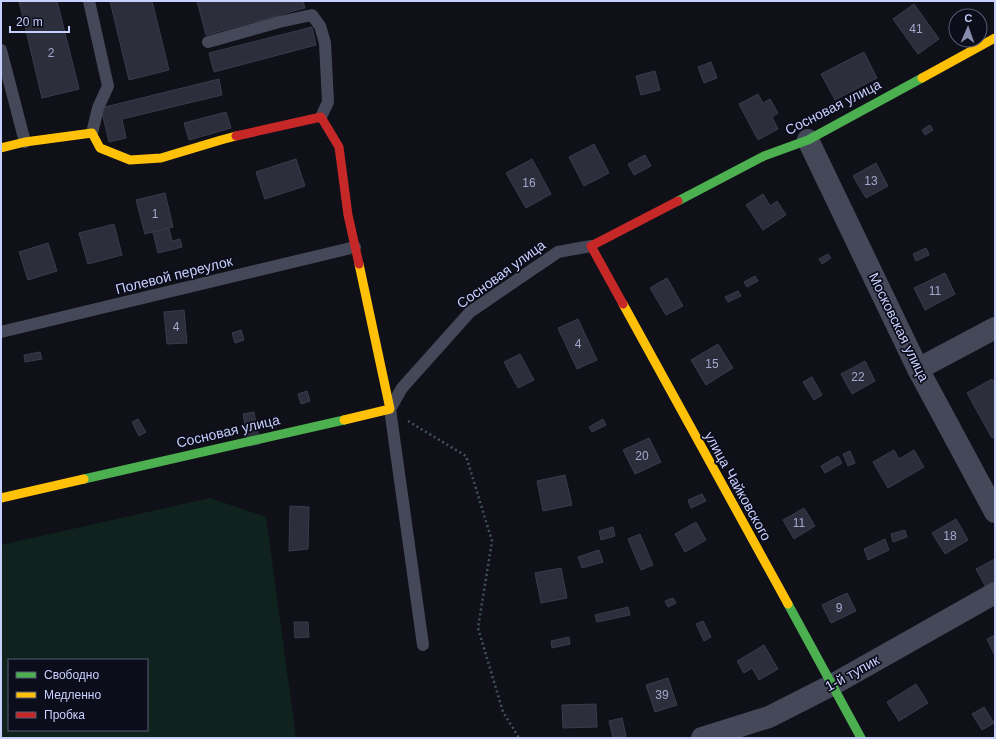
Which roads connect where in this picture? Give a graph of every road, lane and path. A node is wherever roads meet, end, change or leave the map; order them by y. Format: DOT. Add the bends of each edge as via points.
graph roads {
  1 [pos="89,1"];
  2 [pos="995,38"];
  3 [pos="208,42"];
  4 [pos="1,50"];
  5 [pos="321,117"];
  6 [pos="92,133"];
  7 [pos="808,140"];
  8 [pos="25,142"];
  9 [pos="1,148"];
  10 [pos="591,246"];
  11 [pos="354,247"];
  12 [pos="995,328"];
  13 [pos="1,332"];
  14 [pos="918,370"];
  15 [pos="390,410"];
  16 [pos="1,498"];
  17 [pos="995,512"];
  18 [pos="995,593"];
  19 [pos="423,645"];
  20 [pos="832,685"];
  21 [pos="519,738"];
  22 [pos="702,738"];
  23 [pos="861,738"];
  1 -- 6 [label="lane" via="108,86 98,108"];
  2 -- 7 [label="street, Сосновая улица"];
  3 -- 5 [label="lane" via="312,15 320,26 327,64 328,102"];
  4 -- 8 [label="lane"];
  5 -- 6 [label="street" via="221,140 160,158 130,160 100,148"];
  5 -- 11 [label="street" via="339,147"];
  6 -- 8 [label="street"];
  7 -- 10 [label="street, Сосновая улица" via="764,156"];
  7 -- 14 [label="street, Московская улица"];
  8 -- 9 [label="street"];
  10 -- 15 [label="lane, Сосновая улица" via="558,252 470,312 402,388"];
  10 -- 20 [label="street, улица Чайковского"];
  11 -- 13 [label="lane, Полевой переулок"];
  11 -- 15 [label="street"];
  12 -- 14 [label="street"];
  14 -- 17 [label="street, Московская улица"];
  15 -- 16 [label="street, Сосновая улица"];
  15 -- 19 [label="lane"];
  15 -- 21 [label="path" via="466,456 492,541 478,628 503,712"];
  18 -- 20 [label="street, 1-й тупик"];
  20 -- 22 [label="street, 1-й тупик" via="769,717"];
  20 -- 23 [label="street, улица Чайковского"];
}
